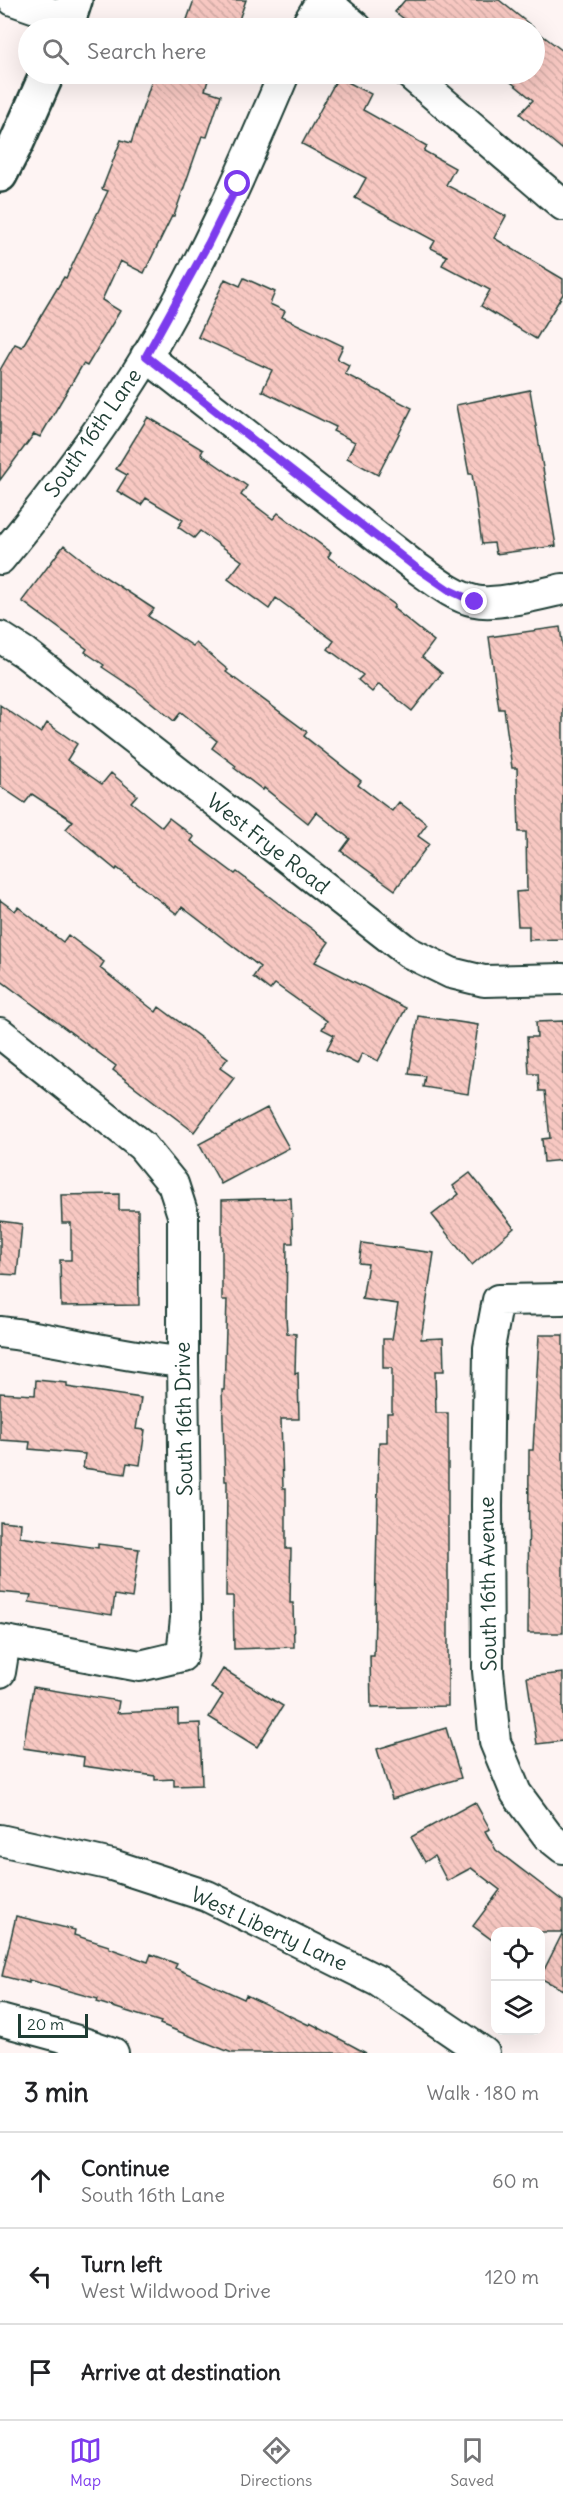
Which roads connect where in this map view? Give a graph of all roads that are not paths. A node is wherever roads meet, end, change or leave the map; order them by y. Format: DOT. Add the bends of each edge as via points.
graph roads {
  1 [pos="13,0"];
  2 [pos="323,0"];
  3 [pos="70,16"];
  4 [pos="311,18"];
  5 [pos="345,18"];
  6 [pos="43,84"];
  7 [pos="280,84"];
  8 [pos="422,84"];
  9 [pos="0,175"];
  10 [pos="563,204"];
  11 [pos="146,356"];
  12 [pos="0,559"];
  13 [pos="563,589"];
  14 [pos="0,637"];
  15 [pos="563,978"];
  16 [pos="0,1033"];
  17 [pos="563,1299"];
  18 [pos="0,1332"];
  19 [pos="183,1362"];
  20 [pos="2,1640"];
  21 [pos="0,1672"];
  22 [pos="0,1840"];
  23 [pos="563,1848"];
  24 [pos="0,2020"];
  25 [pos="113,2053"];
  26 [pos="484,2053"];
  1 -- 3 [label="street"];
  2 -- 4 [label="street"];
  2 -- 5 [label="street"];
  6 -- 9 [label="main road"];
  7 -- 11 [label="street, South 16th Lane" via="238,184"];
  8 -- 10 [label="street"];
  11 -- 12 [label="street, South 16th Lane" via="71,466"];
  11 -- 13 [label="street" via="449,590 475,602"];
  14 -- 15 [label="street, West Frye Road" via="408,952 451,974 484,981"];
  16 -- 19 [label="street, South 16th Drive" via="142,1146 173,1184 183,1215"];
  17 -- 23 [label="street, South 16th Avenue" via="498,1300 489,1348 487,1505 488,1671 495,1743 516,1792 548,1836"];
  18 -- 19 [label="street"];
  19 -- 20 [label="street, South 16th Drive" via="186,1618 182,1656 140,1666"];
  20 -- 21 [label="street"];
  22 -- 26 [label="street, West Liberty Lane" via="112,1865 207,1896 378,1981"];
  24 -- 25 [label="street"];
}
